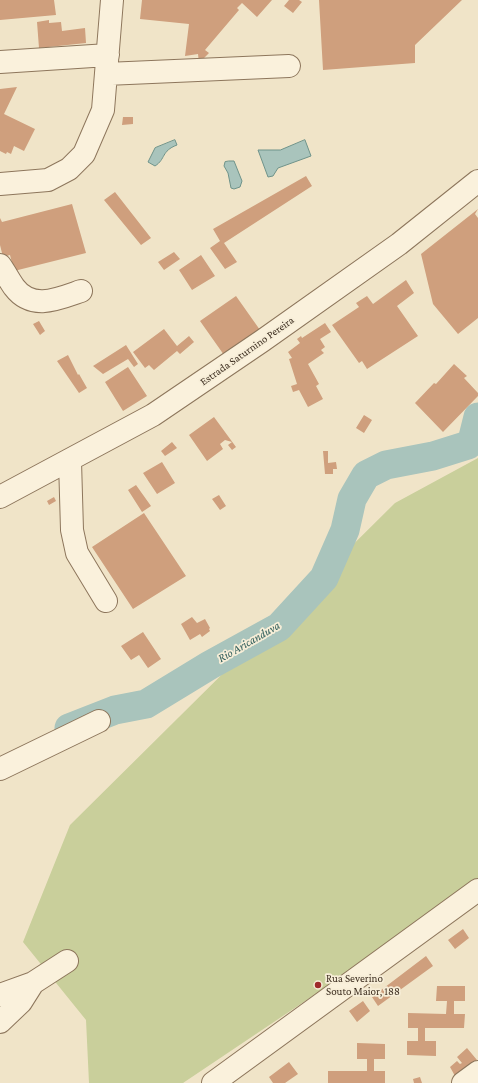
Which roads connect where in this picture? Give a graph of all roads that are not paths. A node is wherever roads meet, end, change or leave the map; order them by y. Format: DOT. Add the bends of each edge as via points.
graph roads {
  1 [pos="112,0"];
  2 [pos="0,62"];
  3 [pos="107,65"];
  4 [pos="289,66"];
  5 [pos="478,181"];
  6 [pos="0,184"];
  7 [pos="0,265"];
  8 [pos="80,291"];
  9 [pos="70,461"];
  10 [pos="0,497"];
  11 [pos="106,601"];
  12 [pos="98,721"];
  13 [pos="0,769"];
  14 [pos="478,890"];
  15 [pos="68,961"];
  16 [pos="33,983"];
  17 [pos="0,995"];
  18 [pos="0,1022"];
  19 [pos="478,1072"];
  20 [pos="214,1083"];
  21 [pos="463,1083"];
  1 -- 3 [label="street"];
  2 -- 3 [label="street"];
  3 -- 4 [label="street"];
  3 -- 6 [label="street" via="104,110 84,154 69,169 48,180"];
  5 -- 9 [label="street, Estrada Saturnino Pereira" via="399,244 262,342 153,415"];
  7 -- 8 [label="street" via="14,288 31,300 51,301"];
  9 -- 10 [label="street, Estrada Saturnino Pereira"];
  9 -- 11 [label="street" via="72,530 77,553"];
  12 -- 13 [label="street"];
  14 -- 20 [label="street"];
  15 -- 16 [label="street"];
  16 -- 17 [label="street"];
  16 -- 18 [label="street" via="21,1002"];
  19 -- 21 [label="street"];
}
